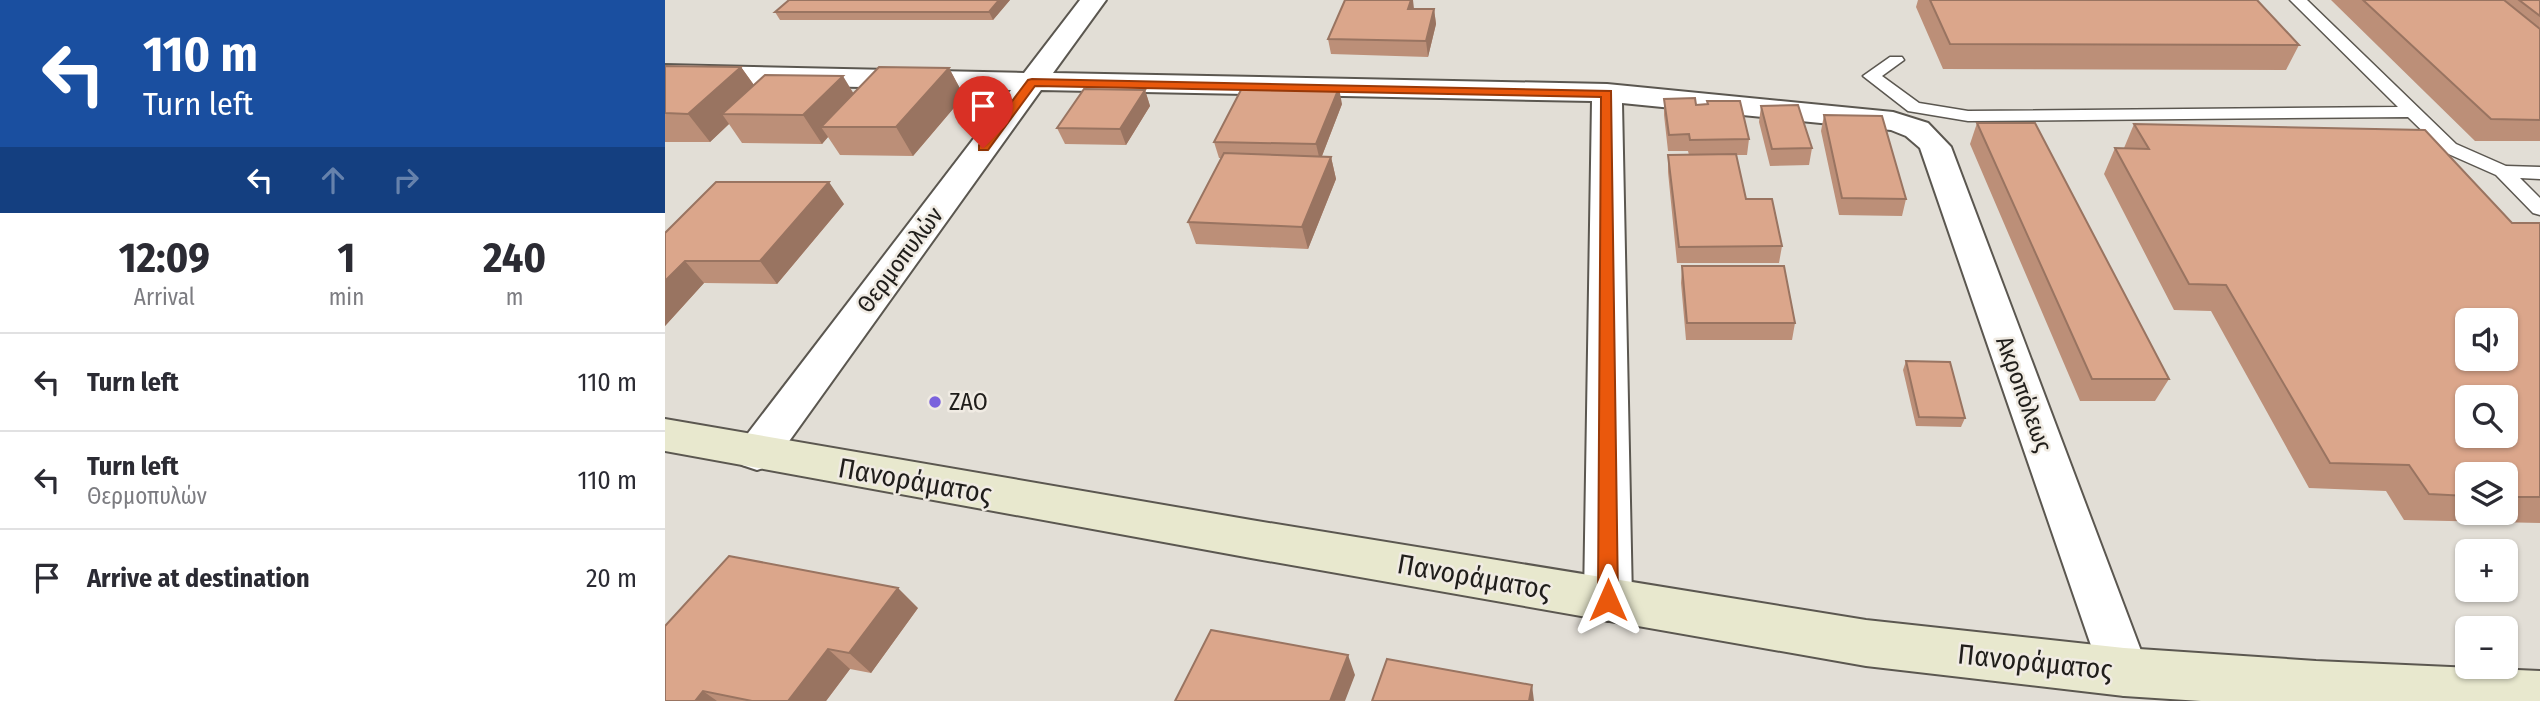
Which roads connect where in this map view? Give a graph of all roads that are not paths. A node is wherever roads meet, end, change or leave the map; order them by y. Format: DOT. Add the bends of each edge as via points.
graph roads {
  1 [pos="1093,0"];
  2 [pos="2298,0"];
  3 [pos="1896,60"];
  4 [pos="665,74"];
  5 [pos="1032,82"];
  6 [pos="1607,93"];
  7 [pos="2414,112"];
  8 [pos="2503,171"];
  9 [pos="2540,173"];
  10 [pos="2540,209"];
  11 [pos="665,435"];
  12 [pos="757,453"];
  13 [pos="1608,600"];
  14 [pos="2124,671"];
  15 [pos="2540,695"];
  1 -- 5 [label="street, Θερμοπυλών"];
  2 -- 7 [label="lane"];
  3 -- 7 [label="lane" via="1871,76 1914,107 1968,116"];
  4 -- 5 [label="street"];
  5 -- 6 [label="street"];
  5 -- 12 [label="street, Θερμοπυλών"];
  6 -- 13 [label="street"];
  6 -- 14 [label="street, Ακροπόλεως" via="1893,121 1926,134 1935,147"];
  7 -- 8 [label="lane" via="2451,148"];
  8 -- 9 [label="lane"];
  8 -- 10 [label="lane"];
  11 -- 12 [label="main road, Πανοράματος"];
  12 -- 13 [label="main road, Πανοράματος"];
  13 -- 14 [label="main road, Πανοράματος" via="1866,643"];
  14 -- 15 [label="main road, Πανοράματος"];
}
